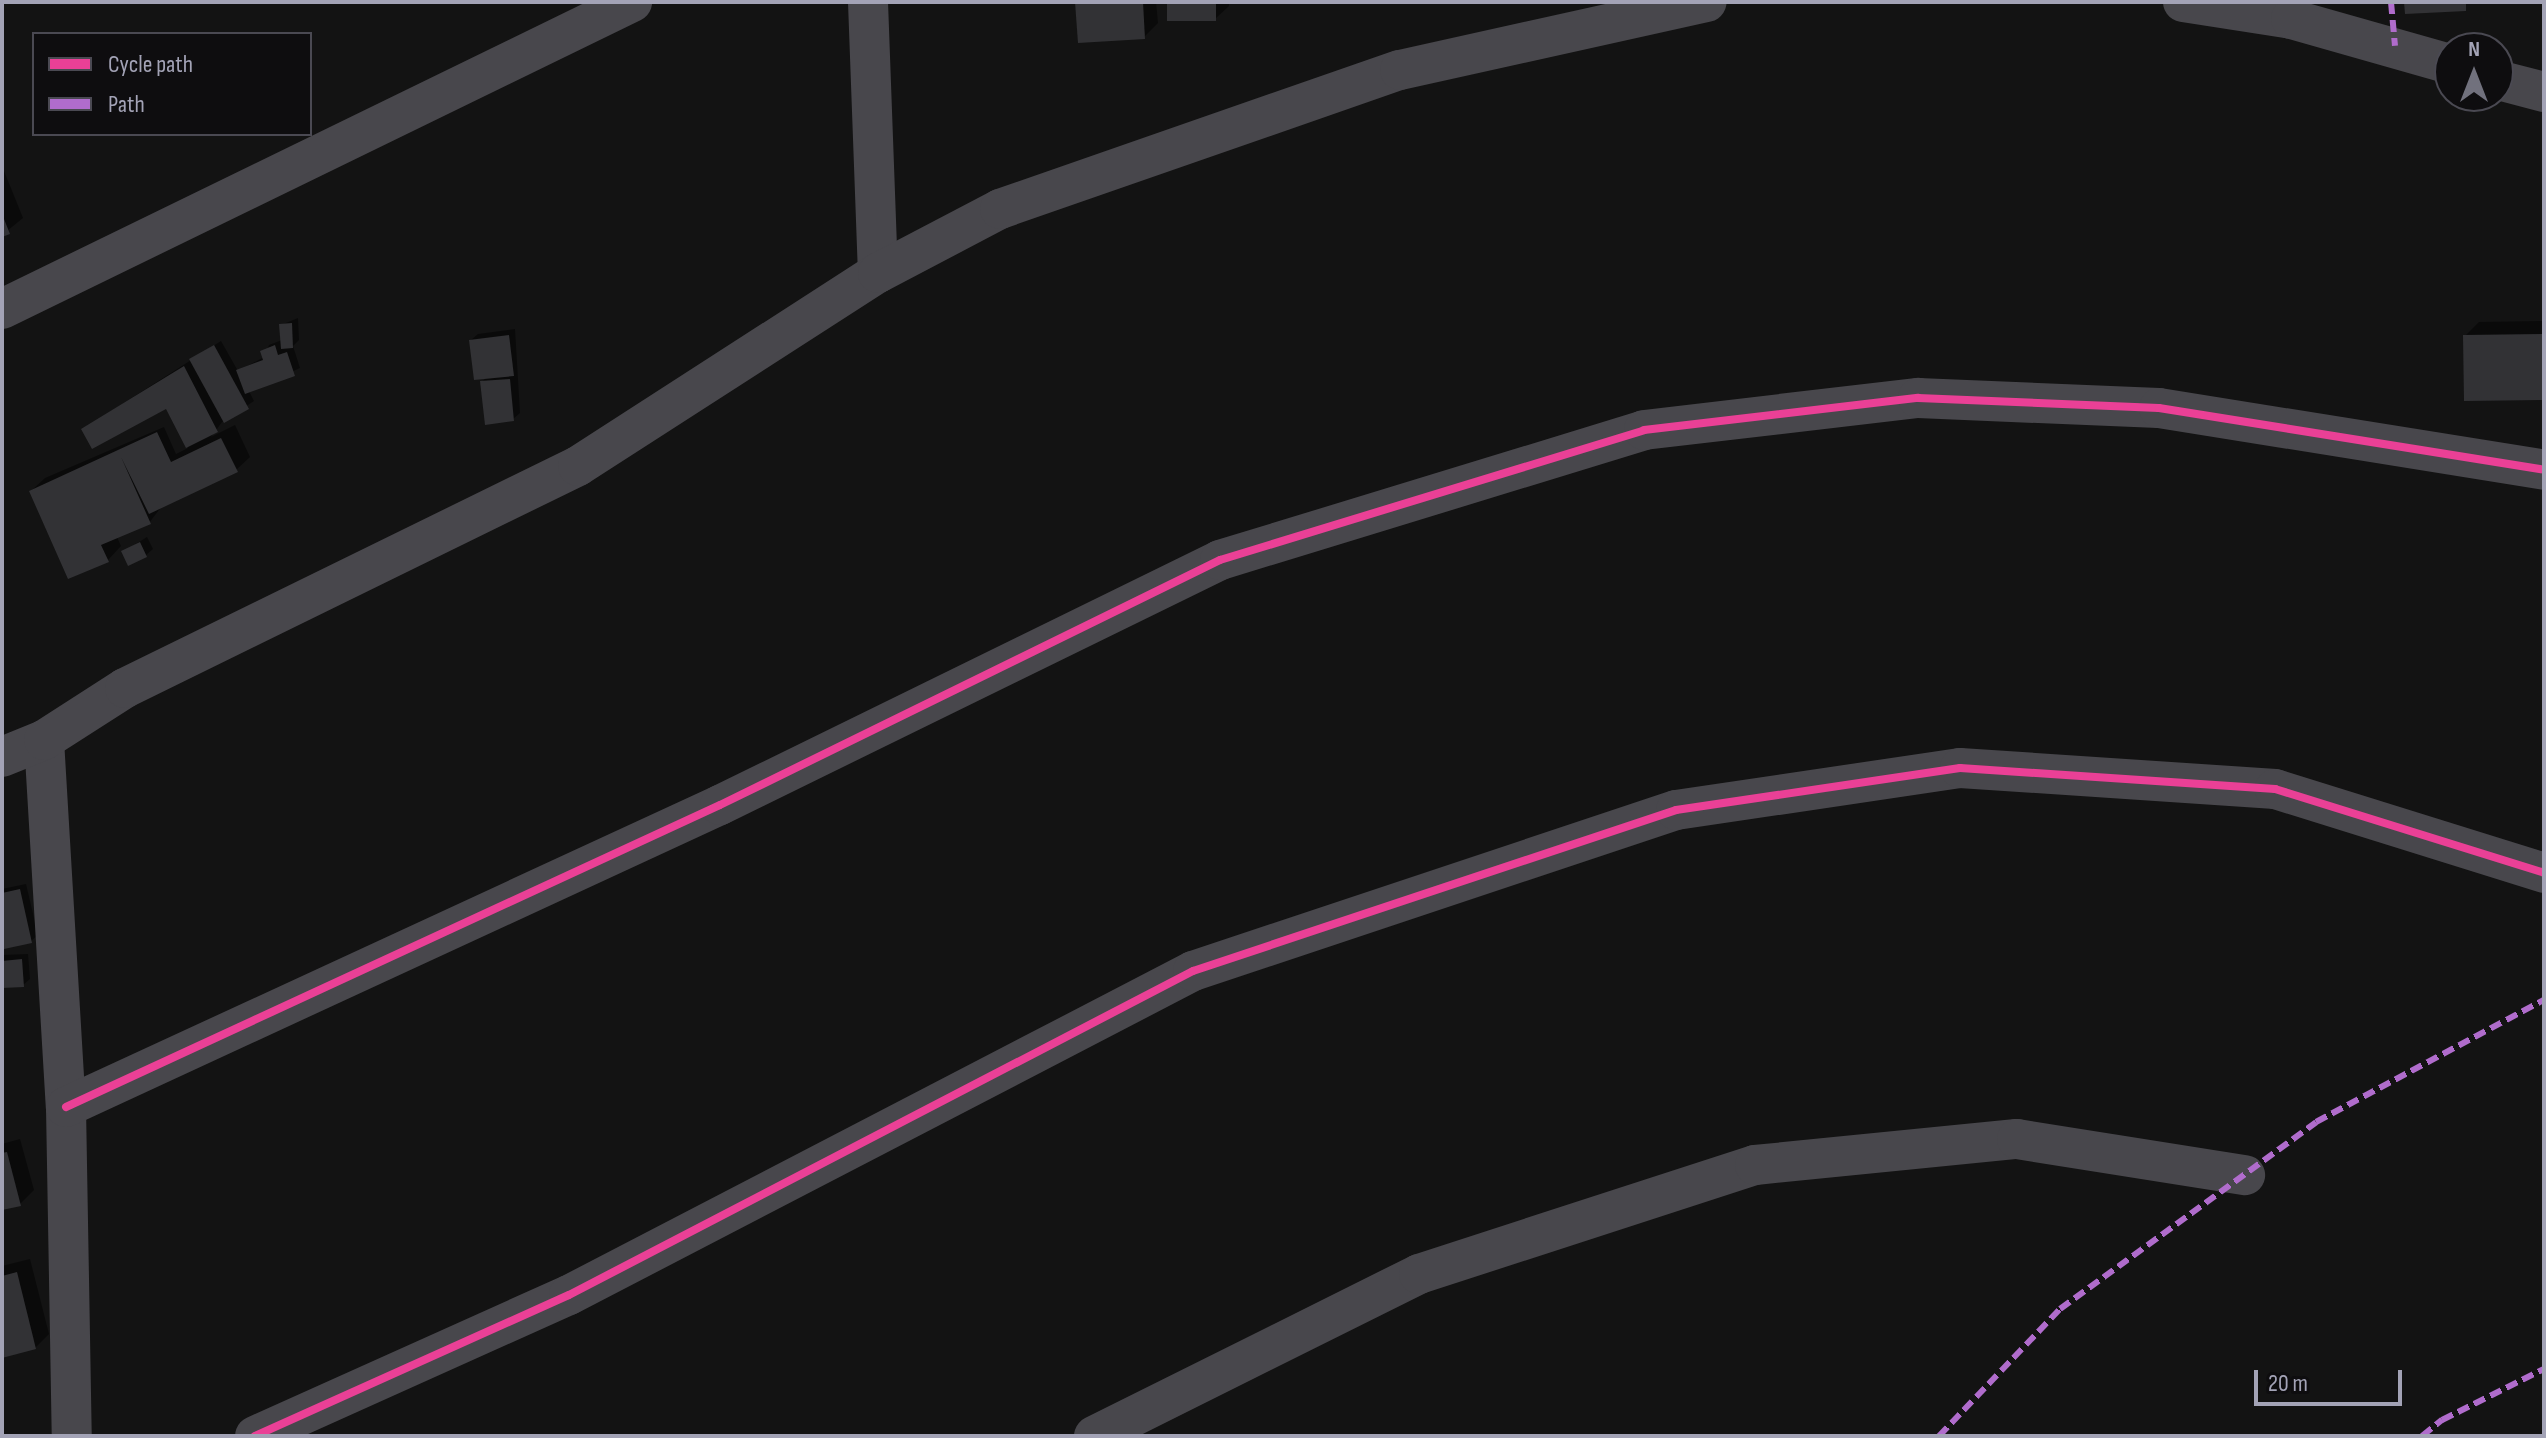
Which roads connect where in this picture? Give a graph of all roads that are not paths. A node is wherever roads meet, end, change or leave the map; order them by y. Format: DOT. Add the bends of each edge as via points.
graph roads {
  1 [pos="632,2"];
  2 [pos="868,2"];
  3 [pos="1707,2"];
  4 [pos="2183,2"];
  5 [pos="2434,59"];
  6 [pos="2514,84"];
  7 [pos="2544,92"];
  8 [pos="878,273"];
  9 [pos="2,309"];
  10 [pos="2544,470"];
  11 [pos="44,740"];
  12 [pos="2,757"];
  13 [pos="2544,873"];
  14 [pos="66,1107"];
  15 [pos="2245,1175"];
  16 [pos="72,1436"];
  17 [pos="255,1436"];
  18 [pos="1094,1436"];
  1 -- 9 [label="street"];
  2 -- 8 [label="street"];
  3 -- 8 [label="street" via="1400,70 1000,209"];
  4 -- 5 [label="street" via="2291,19"];
  6 -- 7 [label="street"];
  8 -- 11 [label="street" via="578,466 125,688"];
  10 -- 14 [label="street" via="2144,408 1918,398 1644,430 1220,560 720,805"];
  11 -- 12 [label="street"];
  11 -- 14 [label="street"];
  13 -- 17 [label="street" via="2275,789 1960,768 1676,810 1193,971 569,1295"];
  14 -- 16 [label="street"];
  15 -- 18 [label="street" via="2017,1139 1755,1165 1419,1274"];
}
